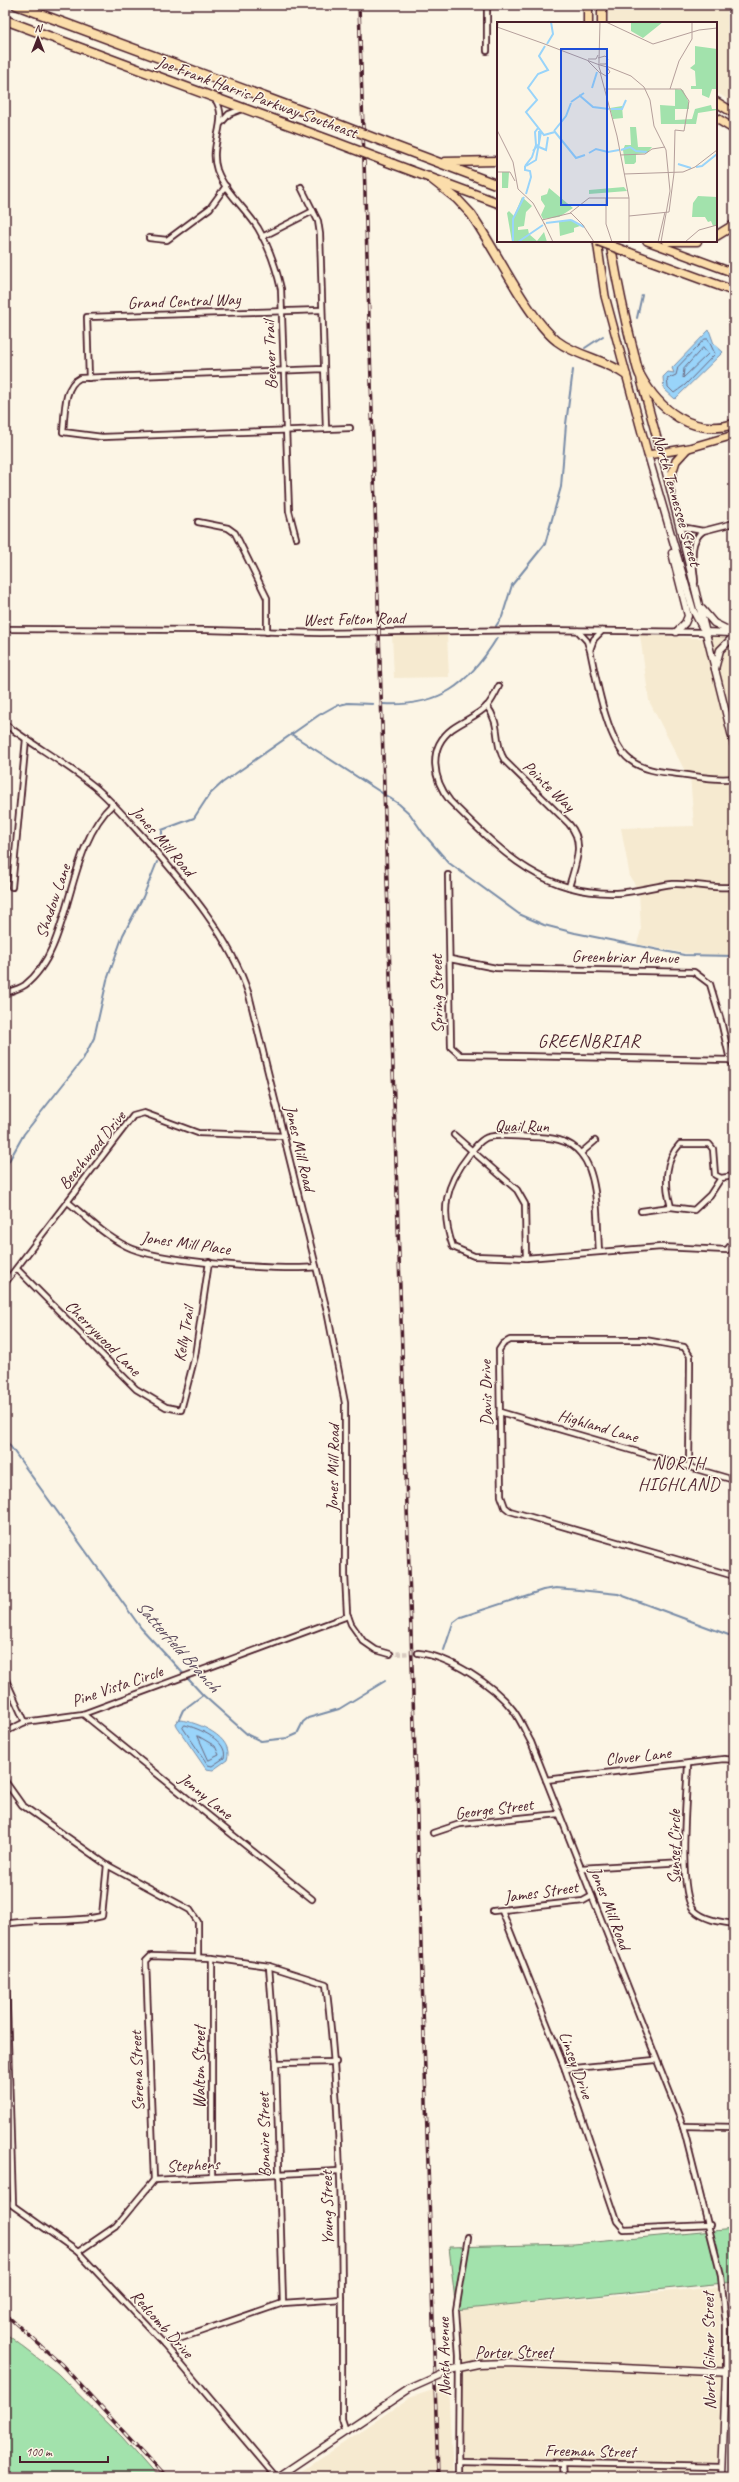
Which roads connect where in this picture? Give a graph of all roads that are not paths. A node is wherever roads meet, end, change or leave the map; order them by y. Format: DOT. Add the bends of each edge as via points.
graph roads {
  1 [pos="16,5"];
  2 [pos="487,5"];
  3 [pos="588,5"];
  4 [pos="602,5"];
  5 [pos="5,20"];
  6 [pos="588,22"];
  7 [pos="602,22"];
  8 [pos="487,51"];
  9 [pos="214,97"];
  10 [pos="717,103"];
  11 [pos="244,108"];
  12 [pos="717,108"];
  13 [pos="734,113"];
  14 [pos="734,117"];
  15 [pos="717,119"];
  16 [pos="220,125"];
  17 [pos="734,129"];
  18 [pos="434,161"];
  19 [pos="497,161"];
  20 [pos="429,177"];
  21 [pos="497,185"];
  22 [pos="226,186"];
  23 [pos="301,187"];
  24 [pos="497,203"];
  25 [pos="313,211"];
  26 [pos="734,225"];
  27 [pos="717,235"];
  28 [pos="262,237"];
  29 [pos="149,238"];
  30 [pos="597,242"];
  31 [pos="600,242"];
  32 [pos="610,242"];
  33 [pos="650,242"];
  34 [pos="734,273"];
  35 [pos="734,291"];
  36 [pos="322,310"];
  37 [pos="281,311"];
  38 [pos="324,369"];
  39 [pos="283,370"];
  40 [pos="640,374"];
  41 [pos="626,375"];
  42 [pos="89,378"];
  43 [pos="734,424"];
  44 [pos="350,428"];
  45 [pos="326,429"];
  46 [pos="285,431"];
  47 [pos="734,435"];
  48 [pos="689,448"];
  49 [pos="661,453"];
  50 [pos="648,455"];
  51 [pos="669,483"];
  52 [pos="198,522"];
  53 [pos="734,522"];
  54 [pos="681,527"];
  55 [pos="703,531"];
  56 [pos="296,538"];
  57 [pos="671,538"];
  58 [pos="696,586"];
  59 [pos="701,609"];
  60 [pos="5,629"];
  61 [pos="578,631"];
  62 [pos="602,631"];
  63 [pos="267,632"];
  64 [pos="676,632"];
  65 [pos="704,632"];
  66 [pos="734,634"];
  67 [pos="590,650"];
  68 [pos="714,670"];
  69 [pos="499,686"];
  70 [pos="488,706"];
  71 [pos="5,724"];
  72 [pos="26,739"];
  73 [pos="734,745"];
  74 [pos="734,778"];
  75 [pos="113,804"];
  76 [pos="448,875"];
  77 [pos="734,887"];
  78 [pos="12,888"];
  79 [pos="569,888"];
  80 [pos="450,959"];
  81 [pos="5,993"];
  82 [pos="730,1060"];
  83 [pos="734,1066"];
  84 [pos="454,1135"];
  85 [pos="284,1136"];
  86 [pos="595,1141"];
  87 [pos="472,1150"];
  88 [pos="581,1153"];
  89 [pos="734,1176"];
  90 [pos="721,1178"];
  91 [pos="68,1202"];
  92 [pos="671,1207"];
  93 [pos="641,1211"];
  94 [pos="734,1241"];
  95 [pos="599,1251"];
  96 [pos="526,1258"];
  97 [pos="209,1262"];
  98 [pos="316,1267"];
  99 [pos="17,1269"];
  100 [pos="5,1283"];
  101 [pos="181,1410"];
  102 [pos="500,1412"];
  103 [pos="689,1466"];
  104 [pos="734,1480"];
  105 [pos="734,1576"];
  106 [pos="348,1616"];
  107 [pos="418,1653"];
  108 [pos="390,1654"];
  109 [pos="5,1678"];
  110 [pos="84,1714"];
  111 [pos="26,1722"];
  112 [pos="5,1732"];
  113 [pos="734,1760"];
  114 [pos="688,1764"];
  115 [pos="546,1780"];
  116 [pos="5,1781"];
  117 [pos="559,1814"];
  118 [pos="433,1833"];
  119 [pos="684,1862"];
  120 [pos="107,1865"];
  121 [pos="581,1868"];
  122 [pos="592,1896"];
  123 [pos="312,1899"];
  124 [pos="493,1911"];
  125 [pos="502,1911"];
  126 [pos="5,1924"];
  127 [pos="734,1924"];
  128 [pos="5,1944"];
  129 [pos="198,1957"];
  130 [pos="212,1958"];
  131 [pos="269,1966"];
  132 [pos="655,2060"];
  133 [pos="336,2062"];
  134 [pos="276,2063"];
  135 [pos="565,2069"];
  136 [pos="683,2126"];
  137 [pos="734,2127"];
  138 [pos="340,2170"];
  139 [pos="278,2174"];
  140 [pos="212,2176"];
  141 [pos="154,2180"];
  142 [pos="5,2200"];
  143 [pos="12,2205"];
  144 [pos="710,2225"];
  145 [pos="468,2237"];
  146 [pos="78,2252"];
  147 [pos="342,2299"];
  148 [pos="283,2303"];
  149 [pos="164,2344"];
  150 [pos="456,2369"];
  151 [pos="726,2373"];
  152 [pos="734,2374"];
  153 [pos="346,2432"];
  154 [pos="458,2461"];
  155 [pos="563,2464"];
  156 [pos="722,2466"];
  157 [pos="277,2477"];
  158 [pos="458,2477"];
  159 [pos="564,2477"];
  160 [pos="722,2477"];
  1 -- 18 [label="highway, Joe Frank Harris Parkway Southeast, bridge"];
  2 -- 8 [label="street"];
  3 -- 6 [label="highway"];
  4 -- 7 [label="highway"];
  5 -- 9 [label="highway, Joe Frank Harris Parkway Southeast"];
  9 -- 11 [label="highway, Joe Frank Harris Parkway Southeast"];
  9 -- 16 [label="street, Beaver Trail" via="221,111"];
  10 -- 13 [label="highway"];
  11 -- 16 [label="street" via="229,114"];
  11 -- 20 [label="highway, Joe Frank Harris Parkway Southeast, bridge"];
  12 -- 14 [label="highway"];
  15 -- 17 [label="highway"];
  16 -- 22 [label="street, Beaver Trail" via="215,140 214,157 217,171"];
  18 -- 19 [label="highway"];
  18 -- 21 [label="highway, Joe Frank Harris Parkway Southeast"];
  20 -- 24 [label="highway, Joe Frank Harris Parkway Southeast"];
  20 -- 41 [label="highway" via="457,198 471,214 547,331 567,347 611,365"];
  22 -- 28 [label="street, Beaver Trail"];
  22 -- 29 [label="street" via="210,208 167,240"];
  23 -- 25 [label="street"];
  25 -- 28 [label="street"];
  25 -- 36 [label="street" via="320,234"];
  26 -- 27 [label="highway"];
  28 -- 37 [label="street, Beaver Trail" via="275,264 281,289"];
  30 -- 41 [label="main road, North Tennessee Street" via="605,296"];
  31 -- 35 [label="highway, bridge"];
  32 -- 40 [label="highway" via="622,306"];
  33 -- 34 [label="main road"];
  36 -- 37 [label="street, Grand Central Way"];
  36 -- 38 [label="street"];
  37 -- 39 [label="street, Beaver Trail"];
  37 -- 42 [label="street, Grand Central Way" via="87,317"];
  38 -- 39 [label="street"];
  38 -- 45 [label="street"];
  39 -- 42 [label="street"];
  39 -- 46 [label="street, Beaver Trail"];
  40 -- 43 [label="highway" via="662,405 680,419 707,428"];
  40 -- 49 [label="main road"];
  41 -- 50 [label="main road, North Tennessee Street"];
  42 -- 46 [label="street" via="80,378 71,384 63,432 102,437"];
  44 -- 45 [label="street"];
  45 -- 46 [label="street"];
  46 -- 56 [label="street, Beaver Trail" via="288,511"];
  47 -- 48 [label="main road"];
  48 -- 49 [label="main road"];
  48 -- 51 [label="main road" via="676,461"];
  49 -- 50 [label="main road"];
  49 -- 51 [label="main road, North Tennessee Street"];
  50 -- 57 [label="main road, North Tennessee Street"];
  51 -- 54 [label="main road, North Tennessee Street"];
  52 -- 63 [label="street" via="228,528 235,533 267,598"];
  53 -- 55 [label="street"];
  54 -- 55 [label="street"];
  54 -- 58 [label="main road, North Tennessee Street"];
  55 -- 58 [label="street" via="692,546"];
  57 -- 64 [label="main road" via="674,565 688,616 686,624"];
  57 -- 65 [label="main road, North Tennessee Street" via="693,610"];
  58 -- 59 [label="main road, North Tennessee Street"];
  59 -- 65 [label="main road, North Tennessee Street"];
  59 -- 66 [label="main road" via="714,623"];
  60 -- 63 [label="street, West Felton Road"];
  61 -- 62 [label="street, West Felton Road"];
  61 -- 63 [label="street, West Felton Road"];
  61 -- 67 [label="street" via="587,641"];
  62 -- 64 [label="street, West Felton Road"];
  62 -- 67 [label="street" via="594,639"];
  64 -- 65 [label="street, West Felton Road"];
  65 -- 66 [label="main road"];
  65 -- 68 [label="main road, North Tennessee Street"];
  66 -- 68 [label="main road" via="720,650"];
  67 -- 74 [label="street" via="613,738 630,761 645,768 662,771 716,779"];
  68 -- 73 [label="main road, North Tennessee Street"];
  69 -- 70 [label="street"];
  70 -- 79 [label="street, Pointe Way" via="497,723 500,750 505,761 577,835 579,849"];
  70 -- 79 [label="street" via="451,730 439,745 435,768 442,791 514,861 538,876"];
  71 -- 72 [label="street, Jones Mill Road"];
  72 -- 75 [label="street, Jones Mill Road" via="94,787"];
  72 -- 78 [label="street"];
  75 -- 81 [label="street, Shadow Lane" via="95,824 46,961 23,986"];
  75 -- 85 [label="street, Jones Mill Road" via="187,889 236,962 250,995"];
  76 -- 80 [label="street, Spring Street"];
  77 -- 79 [label="street" via="675,884 615,893"];
  80 -- 82 [label="street, Greenbriar Avenue" via="496,968 694,972 710,984"];
  80 -- 82 [label="street, Spring Street" via="451,1047 460,1055"];
  82 -- 83 [label="street, Greenbriar Avenue"];
  84 -- 87 [label="street"];
  85 -- 91 [label="street, Beechwood Drive" via="198,1133 140,1113 133,1116"];
  85 -- 98 [label="street, Jones Mill Road"];
  86 -- 88 [label="street"];
  87 -- 88 [label="street, Quail Run" via="488,1137 546,1137 566,1142"];
  87 -- 96 [label="street" via="517,1190 525,1204"];
  87 -- 96 [label="street, Quail Run" via="455,1172 446,1195 446,1227 453,1247 474,1256"];
  88 -- 95 [label="street, Quail Run" via="592,1172"];
  89 -- 90 [label="street"];
  90 -- 92 [label="street" via="710,1195 694,1210"];
  90 -- 92 [label="street" via="715,1175 713,1149 709,1144 680,1144 670,1160 667,1175"];
  91 -- 97 [label="street, Jones Mill Place" via="126,1246 153,1255"];
  91 -- 99 [label="street, Beechwood Drive"];
  92 -- 93 [label="street"];
  94 -- 95 [label="street, Quail Run" via="727,1250 661,1248"];
  95 -- 96 [label="street, Quail Run"];
  97 -- 98 [label="street, Jones Mill Place"];
  97 -- 101 [label="street, Kelly Trail" via="200,1328"];
  98 -- 106 [label="street, Jones Mill Road" via="345,1403 345,1568"];
  99 -- 100 [label="street, Beechwood Drive"];
  99 -- 101 [label="street, Cherrywood Lane" via="136,1390 166,1406"];
  102 -- 103 [label="street, Highland Lane"];
  102 -- 103 [label="street, Davis Drive" via="499,1350 510,1340 645,1340 679,1345 688,1350 690,1367"];
  102 -- 105 [label="street, Davis Drive" via="501,1496 505,1507 510,1511"];
  103 -- 104 [label="street, Highland Lane"];
  106 -- 108 [label="street, Jones Mill Road" via="356,1632 367,1644"];
  106 -- 110 [label="street, Pine Vista Circle"];
  107 -- 115 [label="street, Jones Mill Road" via="438,1658 471,1675 503,1699 516,1714 531,1742"];
  109 -- 111 [label="street"];
  110 -- 111 [label="street, Pine Vista Circle"];
  110 -- 123 [label="street, Jenny Lane"];
  111 -- 112 [label="street, Pine Vista Circle"];
  113 -- 114 [label="street, Clover Lane"];
  114 -- 115 [label="street, Clover Lane"];
  114 -- 119 [label="street, Sunset Circle"];
  115 -- 117 [label="street, Jones Mill Road"];
  116 -- 120 [label="street" via="22,1805"];
  117 -- 118 [label="street, George Street" via="460,1824"];
  117 -- 121 [label="street, Jones Mill Road"];
  119 -- 121 [label="street"];
  119 -- 127 [label="street, Sunset Circle" via="688,1899 693,1909 701,1915"];
  120 -- 126 [label="street" via="102,1916 85,1920 22,1921"];
  120 -- 129 [label="street" via="190,1910 198,1922"];
  121 -- 122 [label="street, Jones Mill Road"];
  122 -- 125 [label="street, James Street" via="583,1901"];
  122 -- 132 [label="street, Jones Mill Road"];
  124 -- 125 [label="street, James Street"];
  125 -- 135 [label="street, Linsey Drive"];
  128 -- 143 [label="street"];
  129 -- 130 [label="street"];
  129 -- 141 [label="street, Serena Street" via="151,1956 146,1961"];
  130 -- 131 [label="street"];
  130 -- 140 [label="street, Walton Street"];
  131 -- 133 [label="street, Young Street" via="326,1984"];
  131 -- 134 [label="street, Bonaire Street"];
  132 -- 135 [label="street"];
  132 -- 136 [label="street, Jones Mill Road"];
  133 -- 134 [label="street"];
  133 -- 138 [label="street, Young Street"];
  134 -- 139 [label="street, Bonaire Street"];
  135 -- 144 [label="street, Linsey Drive" via="617,2221 624,2229"];
  136 -- 137 [label="street"];
  136 -- 144 [label="street, Jones Mill Road"];
  138 -- 139 [label="street, Stephens"];
  138 -- 147 [label="street, Young Street"];
  139 -- 140 [label="street, Stephens"];
  139 -- 148 [label="street, Bonaire Street"];
  140 -- 141 [label="street, Stephens"];
  141 -- 146 [label="street, Stephens" via="116,2226"];
  142 -- 143 [label="street, Redcomb Drive"];
  143 -- 146 [label="street, Redcomb Drive"];
  144 -- 151 [label="street, North Gilmer Street" via="724,2293"];
  145 -- 150 [label="street, North Avenue" via="456,2310"];
  146 -- 149 [label="street, Redcomb Drive"];
  147 -- 148 [label="street"];
  147 -- 153 [label="street, Young Street" via="342,2420"];
  148 -- 149 [label="street"];
  149 -- 157 [label="street, Redcomb Drive"];
  150 -- 151 [label="main road, Porter Street" via="478,2364 508,2363"];
  150 -- 153 [label="main road, Porter Street, bridge" via="409,2389"];
  150 -- 154 [label="street, North Avenue"];
  151 -- 152 [label="main road, Porter Street"];
  151 -- 156 [label="main road, North Gilmer Street"];
  153 -- 157 [label="main road, Porter Street"];
  154 -- 155 [label="street, Freeman Street"];
  154 -- 158 [label="street, North Avenue"];
  155 -- 156 [label="street, Freeman Street"];
  155 -- 159 [label="street"];
  156 -- 160 [label="main road, North Gilmer Street"];
}
